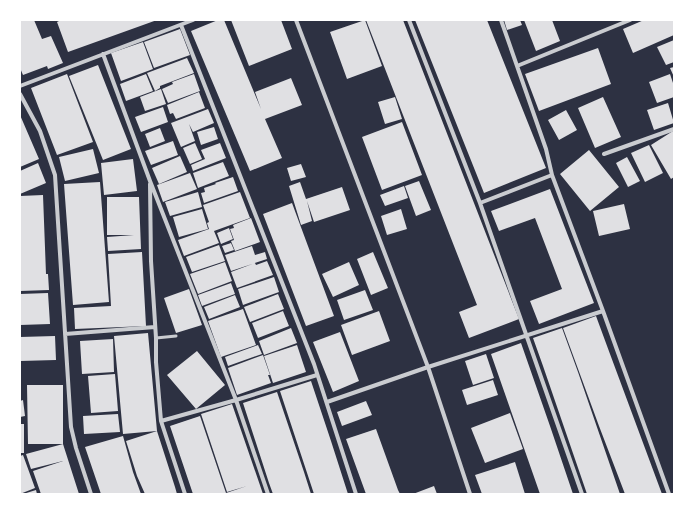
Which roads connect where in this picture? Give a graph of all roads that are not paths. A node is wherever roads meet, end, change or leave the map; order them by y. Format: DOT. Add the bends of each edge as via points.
graph roads {
  1 [pos="193,20"];
  2 [pos="296,20"];
  3 [pos="409,20"];
  4 [pos="501,20"];
  5 [pos="630,20"];
  6 [pos="181,24"];
  7 [pos="103,54"];
  8 [pos="517,66"];
  9 [pos="20,86"];
  10 [pos="20,94"];
  11 [pos="674,129"];
  12 [pos="604,154"];
  13 [pos="552,175"];
  14 [pos="150,181"];
  15 [pos="480,203"];
  16 [pos="603,311"];
  17 [pos="154,327"];
  18 [pos="65,334"];
  19 [pos="527,335"];
  20 [pos="176,336"];
  21 [pos="156,338"];
  22 [pos="428,367"];
  23 [pos="317,375"];
  24 [pos="236,400"];
  25 [pos="327,402"];
  26 [pos="162,421"];
  27 [pos="91,494"];
  28 [pos="185,494"];
  29 [pos="268,494"];
  30 [pos="356,494"];
  31 [pos="470,494"];
  32 [pos="582,494"];
  33 [pos="669,494"];
  1 -- 6 [label="street"];
  2 -- 22 [label="street"];
  3 -- 15 [label="street"];
  4 -- 8 [label="street"];
  5 -- 8 [label="street"];
  6 -- 7 [label="street"];
  6 -- 23 [label="street"];
  7 -- 9 [label="street"];
  7 -- 14 [label="street"];
  8 -- 13 [label="street" via="546,149"];
  10 -- 18 [label="street" via="40,131 55,174"];
  11 -- 12 [label="street"];
  13 -- 15 [label="street"];
  13 -- 16 [label="street"];
  14 -- 17 [label="street" via="150,261"];
  14 -- 24 [label="street"];
  15 -- 19 [label="street"];
  16 -- 19 [label="street"];
  16 -- 33 [label="street"];
  17 -- 18 [label="street"];
  17 -- 21 [label="street"];
  18 -- 27 [label="street" via="71,427"];
  19 -- 22 [label="street"];
  19 -- 32 [label="street"];
  20 -- 21 [label="lane"];
  21 -- 26 [label="street"];
  22 -- 25 [label="street"];
  22 -- 31 [label="street"];
  23 -- 24 [label="street"];
  23 -- 25 [label="street"];
  24 -- 26 [label="street"];
  24 -- 29 [label="street"];
  25 -- 30 [label="street"];
  26 -- 28 [label="street"];
}
